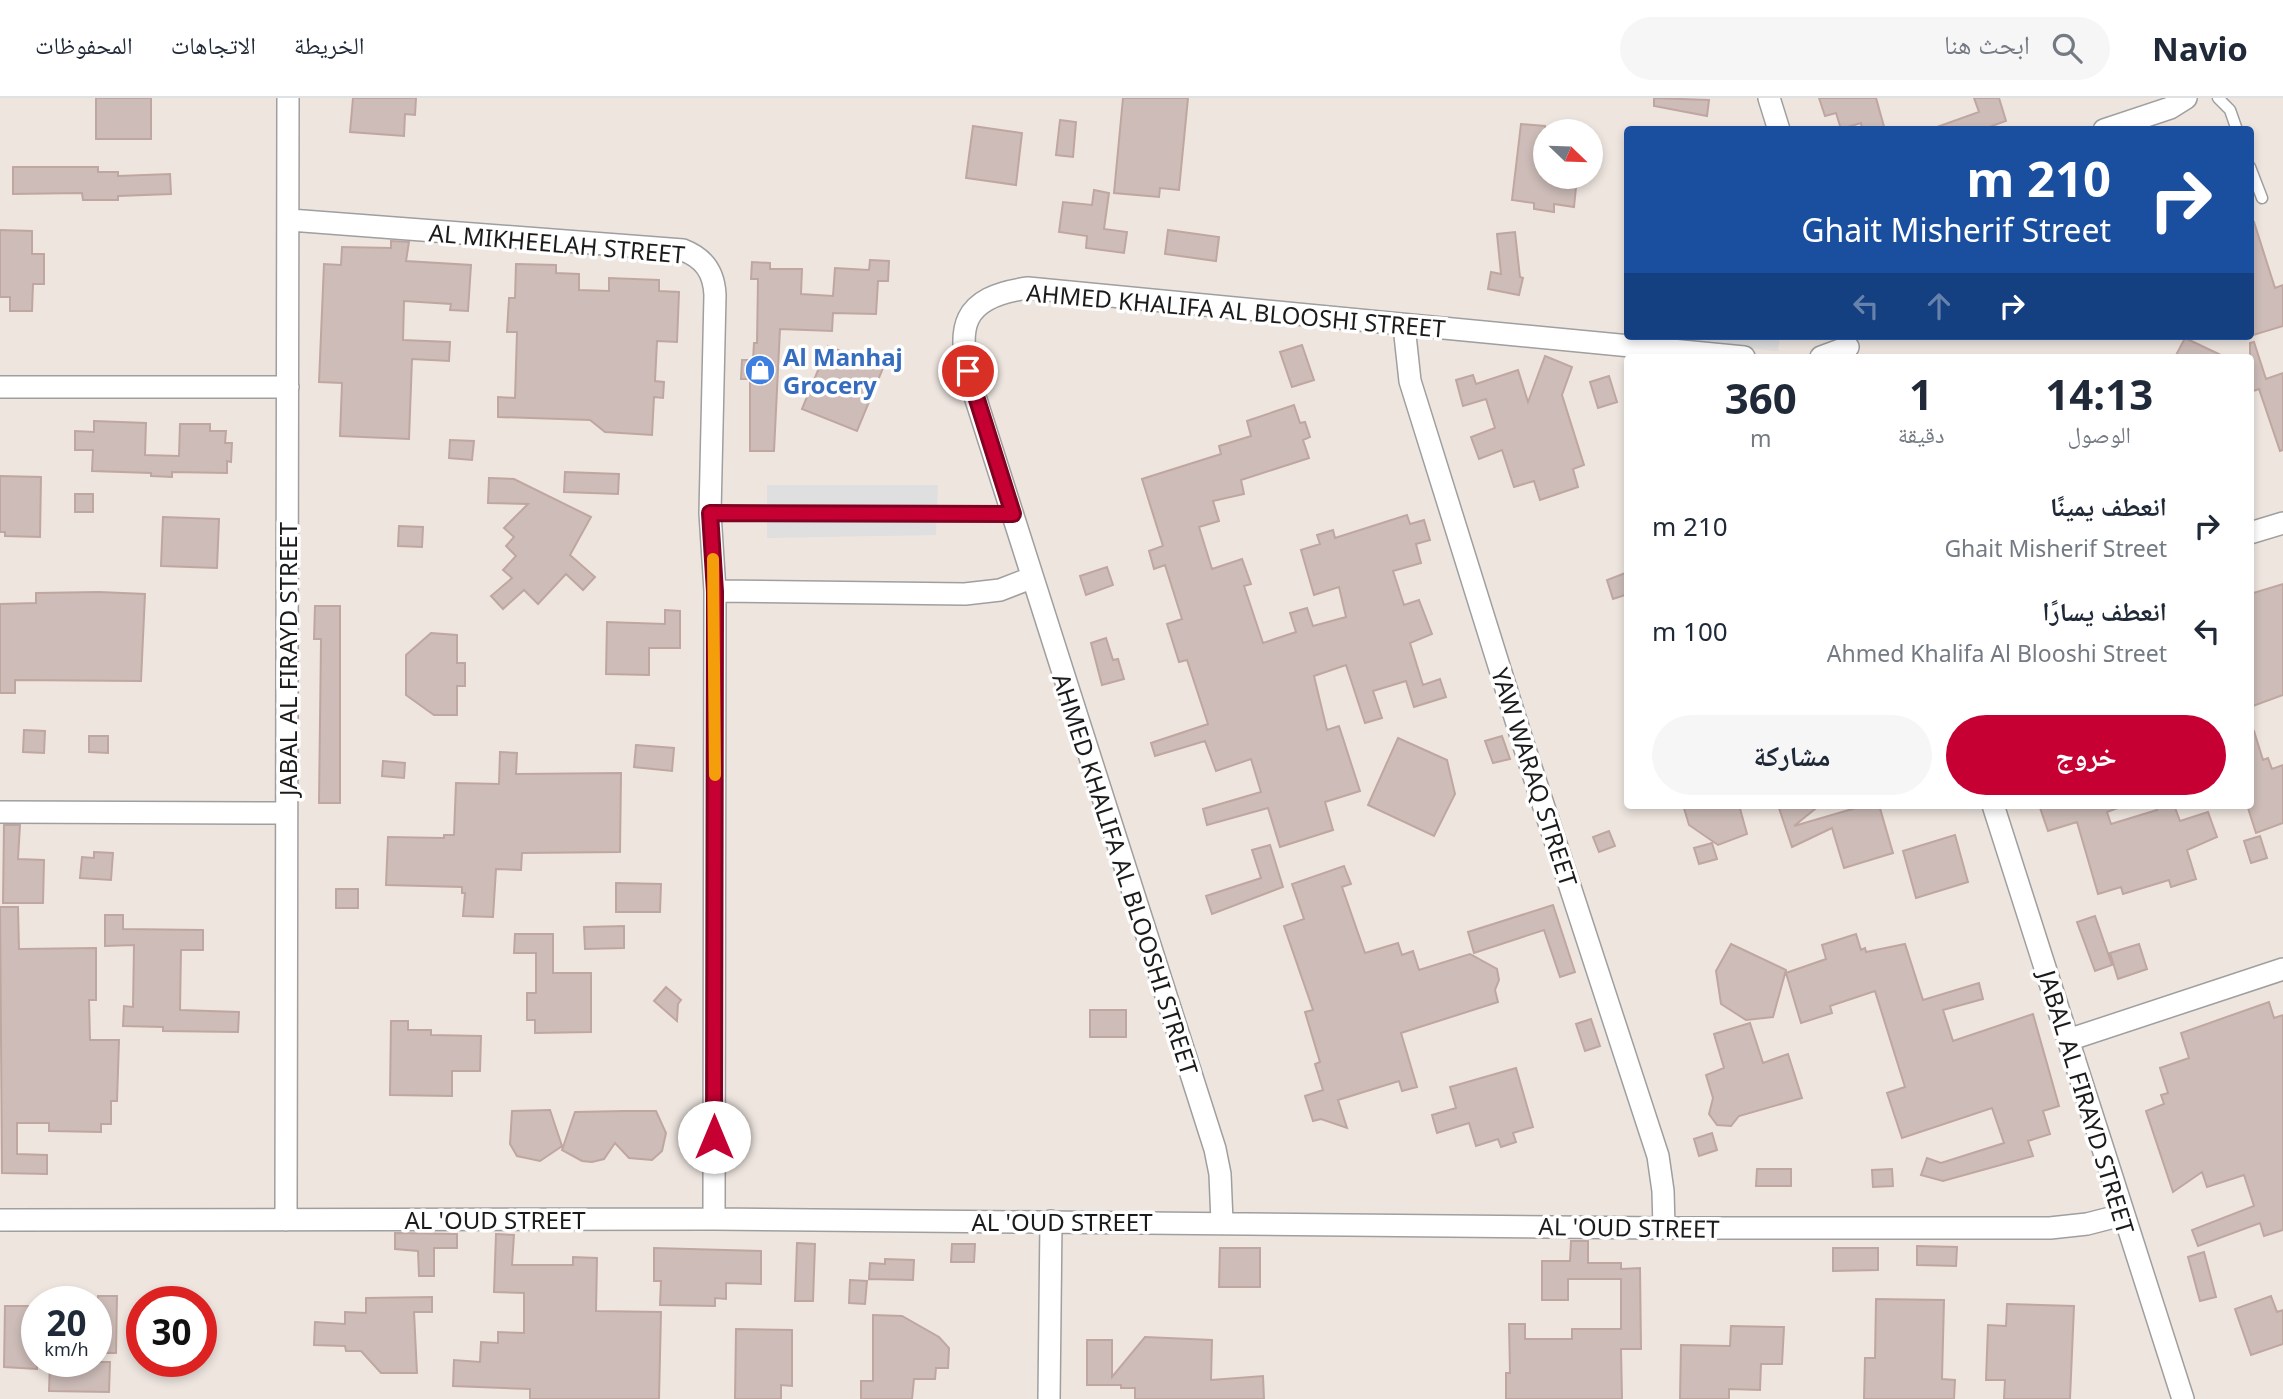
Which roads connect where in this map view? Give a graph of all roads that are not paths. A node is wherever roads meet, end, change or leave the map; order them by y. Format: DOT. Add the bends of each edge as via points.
graph roads {
  1 [pos="288,98"];
  2 [pos="1769,98"];
  3 [pos="2186,98"];
  4 [pos="2218,98"];
  5 [pos="1778,126"];
  6 [pos="2116,126"];
  7 [pos="2236,126"];
  8 [pos="2254,177"];
  9 [pos="2262,198"];
  10 [pos="290,220"];
  11 [pos="1404,326"];
  12 [pos="1848,347"];
  13 [pos="1711,354"];
  14 [pos="1829,354"];
  15 [pos="0,387"];
  16 [pos="288,387"];
  17 [pos="710,513"];
  18 [pos="1013,514"];
  19 [pos="2283,523"];
  20 [pos="2254,532"];
  21 [pos="1031,578"];
  22 [pos="715,592"];
  23 [pos="1994,809"];
  24 [pos="0,812"];
  25 [pos="286,813"];
  26 [pos="2283,969"];
  27 [pos="2068,1040"];
  28 [pos="2122,1215"];
  29 [pos="714,1219"];
  30 [pos="0,1220"];
  31 [pos="286,1220"];
  32 [pos="1051,1221"];
  33 [pos="1222,1222"];
  34 [pos="1664,1228"];
  35 [pos="1049,1399"];
  36 [pos="2183,1399"];
  1 -- 10 [label="street, JABAL AL FIRAYD STREET"];
  2 -- 5 [label="street"];
  3 -- 6 [label="street"];
  4 -- 7 [label="lane" via="2230,110"];
  8 -- 9 [label="lane"];
  10 -- 16 [label="street, JABAL AL FIRAYD STREET"];
  10 -- 17 [label="street, AL MIKHEELAH STREET" via="694,254 715,283"];
  11 -- 13 [label="street, AHMED KHALIFA AL BLOOSHI STREET"];
  11 -- 18 [label="street, AHMED KHALIFA AL BLOOSHI STREET" via="1028,288 998,292 978,304 965,326 963,346"];
  11 -- 34 [label="street, YAW WARAQ STREET" via="1410,381 1658,1156"];
  12 -- 14 [label="street"];
  15 -- 16 [label="street"];
  16 -- 25 [label="street, JABAL AL FIRAYD STREET"];
  17 -- 18 [label="lane"];
  17 -- 22 [label="street, AL MIKHEELAH STREET"];
  18 -- 21 [label="street, AHMED KHALIFA AL BLOOSHI STREET"];
  19 -- 20 [label="street"];
  21 -- 22 [label="street" via="1000,590 965,594"];
  21 -- 33 [label="street, AHMED KHALIFA AL BLOOSHI STREET" via="1215,1149"];
  22 -- 29 [label="street, AL MIKHEELAH STREET"];
  23 -- 27 [label="street, JABAL AL FIRAYD STREET"];
  24 -- 25 [label="street"];
  25 -- 31 [label="street, JABAL AL FIRAYD STREET"];
  26 -- 27 [label="street"];
  27 -- 28 [label="street, JABAL AL FIRAYD STREET"];
  28 -- 34 [label="street, AL 'OUD STREET" via="2050,1228"];
  28 -- 36 [label="street, JABAL AL FIRAYD STREET"];
  29 -- 31 [label="street, AL 'OUD STREET"];
  29 -- 32 [label="street, AL 'OUD STREET"];
  30 -- 31 [label="street, AL 'OUD STREET"];
  32 -- 33 [label="street, AL 'OUD STREET"];
  32 -- 35 [label="street"];
  33 -- 34 [label="street, AL 'OUD STREET"];
}
